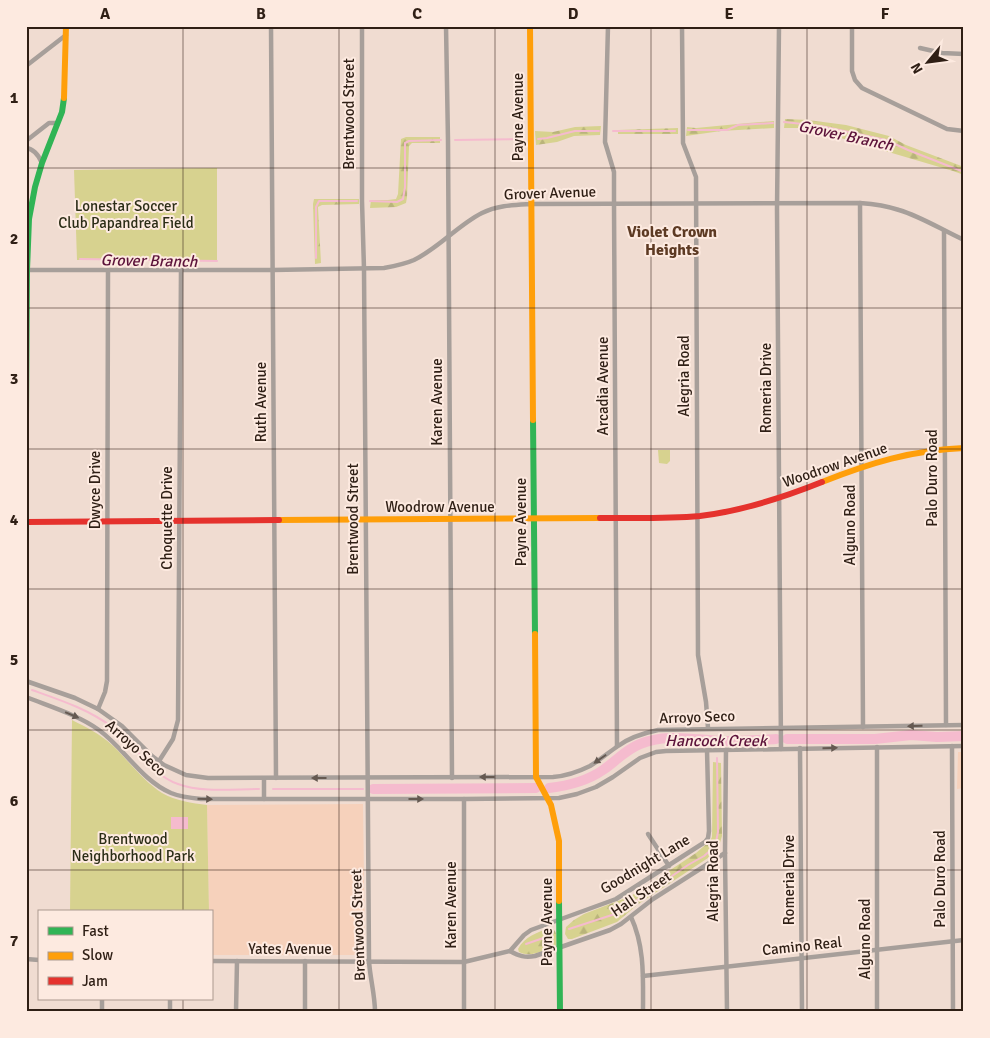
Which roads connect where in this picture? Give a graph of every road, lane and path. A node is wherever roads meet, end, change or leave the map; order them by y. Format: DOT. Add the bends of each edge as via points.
graph roads {
  1 [pos="66,26"];
  2 [pos="271,26"];
  3 [pos="362,26"];
  4 [pos="446,26"];
  5 [pos="530,26"];
  6 [pos="608,26"];
  7 [pos="682,26"];
  8 [pos="779,26"];
  9 [pos="852,26"];
  10 [pos="66,35"];
  11 [pos="920,48"];
  12 [pos="964,54"];
  13 [pos="26,66"];
  14 [pos="57,123"];
  15 [pos="964,131"];
  16 [pos="26,141"];
  17 [pos="26,148"];
  18 [pos="42,162"];
  19 [pos="614,203"];
  20 [pos="777,203"];
  21 [pos="860,203"];
  22 [pos="532,204"];
  23 [pos="696,204"];
  24 [pos="944,231"];
  25 [pos="448,236"];
  26 [pos="964,240"];
  27 [pos="181,269"];
  28 [pos="364,269"];
  29 [pos="27,270"];
  30 [pos="108,270"];
  31 [pos="273,270"];
  32 [pos="26,415"];
  33 [pos="964,448"];
  34 [pos="944,449"];
  35 [pos="862,467"];
  36 [pos="779,498"];
  37 [pos="698,516"];
  38 [pos="616,518"];
  39 [pos="450,519"];
  40 [pos="533,519"];
  41 [pos="274,520"];
  42 [pos="365,520"];
  43 [pos="108,521"];
  44 [pos="180,521"];
  45 [pos="26,522"];
  46 [pos="26,681"];
  47 [pos="26,697"];
  48 [pos="98,709"];
  49 [pos="946,725"];
  50 [pos="964,725"];
  51 [pos="863,727"];
  52 [pos="708,728"];
  53 [pos="781,729"];
  54 [pos="617,746"];
  55 [pos="952,746"];
  56 [pos="964,746"];
  57 [pos="877,747"];
  58 [pos="800,748"];
  59 [pos="781,749"];
  60 [pos="707,750"];
  61 [pos="726,750"];
  62 [pos="159,761"];
  63 [pos="536,777"];
  64 [pos="276,778"];
  65 [pos="368,778"];
  66 [pos="452,778"];
  67 [pos="264,779"];
  68 [pos="547,798"];
  69 [pos="264,799"];
  70 [pos="368,799"];
  71 [pos="464,799"];
  72 [pos="648,834"];
  73 [pos="725,854"];
  74 [pos="669,866"];
  75 [pos="631,917"];
  76 [pos="560,919"];
  77 [pos="964,940"];
  78 [pos="952,942"];
  79 [pos="560,947"];
  80 [pos="877,950"];
  81 [pos="510,951"];
  82 [pos="802,958"];
  83 [pos="212,961"];
  84 [pos="236,961"];
  85 [pos="305,961"];
  86 [pos="369,961"];
  87 [pos="464,962"];
  88 [pos="727,967"];
  89 [pos="643,976"];
  90 [pos="236,1012"];
  91 [pos="305,1012"];
  92 [pos="375,1012"];
  93 [pos="464,1012"];
  94 [pos="560,1012"];
  95 [pos="643,1012"];
  96 [pos="727,1012"];
  97 [pos="802,1012"];
  98 [pos="877,1012"];
  99 [pos="953,1012"];
  1 -- 10 [label="street"];
  2 -- 31 [label="street, Ruth Avenue"];
  3 -- 28 [label="street, Brentwood Street"];
  4 -- 25 [label="street, Karen Avenue"];
  5 -- 22 [label="street, Payne Avenue"];
  6 -- 19 [label="street, Arcadia Avenue" via="605,142 614,172"];
  7 -- 23 [label="street, Alegria Road" via="683,143 696,177"];
  8 -- 20 [label="street, Romeria Drive"];
  9 -- 15 [label="street" via="853,76 858,85 947,129"];
  10 -- 13 [label="street"];
  10 -- 14 [label="street" via="64,99"];
  11 -- 12 [label="street" via="942,54"];
  14 -- 16 [label="street" via="45,126"];
  14 -- 18 [label="street"];
  17 -- 18 [label="street" via="33,150"];
  18 -- 29 [label="street" via="29,219"];
  19 -- 22 [label="street, Grover Avenue"];
  19 -- 23 [label="street, Grover Avenue"];
  19 -- 38 [label="street, Arcadia Avenue"];
  20 -- 21 [label="street, Grover Avenue"];
  20 -- 23 [label="street, Grover Avenue"];
  20 -- 36 [label="street, Romeria Drive"];
  21 -- 24 [label="street, Grover Avenue" via="900,210"];
  21 -- 35 [label="street, Alguno Road"];
  22 -- 25 [label="street, Grover Avenue" via="495,208 468,221"];
  22 -- 40 [label="street, Payne Avenue"];
  23 -- 37 [label="street, Alegria Road"];
  24 -- 26 [label="street, Grover Avenue"];
  24 -- 34 [label="street, Palo Duro Road"];
  25 -- 28 [label="street, Grover Avenue" via="415,260"];
  25 -- 39 [label="street, Karen Avenue"];
  27 -- 30 [label="street, Grover Avenue"];
  27 -- 31 [label="street, Grover Avenue"];
  27 -- 44 [label="street, Choquette Drive"];
  28 -- 31 [label="street, Grover Avenue"];
  28 -- 42 [label="street, Brentwood Street"];
  29 -- 30 [label="street, Grover Avenue"];
  29 -- 32 [label="street"];
  30 -- 43 [label="street, Dwyce Drive"];
  31 -- 41 [label="street, Ruth Avenue"];
  33 -- 34 [label="street, Woodrow Avenue"];
  34 -- 35 [label="street, Woodrow Avenue" via="900,456"];
  34 -- 49 [label="street, Palo Duro Road"];
  35 -- 36 [label="street, Woodrow Avenue"];
  35 -- 51 [label="street, Alguno Road"];
  36 -- 37 [label="street, Woodrow Avenue" via="738,510"];
  36 -- 53 [label="street, Romeria Drive"];
  37 -- 38 [label="street, Woodrow Avenue"];
  37 -- 52 [label="street, Alegria Road" via="698,655"];
  38 -- 40 [label="street, Woodrow Avenue"];
  38 -- 54 [label="street, Arcadia Avenue"];
  39 -- 40 [label="street, Woodrow Avenue"];
  39 -- 42 [label="street, Woodrow Avenue"];
  39 -- 66 [label="street, Karen Avenue"];
  40 -- 63 [label="street, Payne Avenue"];
  41 -- 42 [label="street, Woodrow Avenue"];
  41 -- 44 [label="street, Woodrow Avenue"];
  41 -- 64 [label="street, Ruth Avenue"];
  42 -- 65 [label="street, Brentwood Street"];
  43 -- 44 [label="street, Woodrow Avenue"];
  43 -- 45 [label="street, Woodrow Avenue"];
  43 -- 48 [label="street, Dwyce Drive" via="107,681"];
  44 -- 62 [label="street, Choquette Drive" via="178,720 173,739"];
  46 -- 48 [label="street, Arroyo Seco"];
  47 -- 69 [label="street, Arroyo Seco, one-way" via="99,730 147,778 171,793 201,799"];
  48 -- 62 [label="street, Arroyo Seco" via="122,726"];
  49 -- 50 [label="street, Arroyo Seco"];
  49 -- 51 [label="street, Arroyo Seco, one-way"];
  51 -- 53 [label="street, Arroyo Seco"];
  52 -- 53 [label="street, Arroyo Seco"];
  52 -- 54 [label="street, Arroyo Seco" via="658,730"];
  53 -- 59 [label="street, Romeria Drive"];
  54 -- 63 [label="street, Arroyo Seco, one-way" via="580,771 553,778"];
  55 -- 56 [label="street, Arroyo Seco"];
  55 -- 57 [label="street, Arroyo Seco"];
  55 -- 78 [label="street, Palo Duro Road"];
  58 -- 57 [label="street, Arroyo Seco, one-way"];
  57 -- 80 [label="street, Alguno Road"];
  58 -- 59 [label="street, Arroyo Seco"];
  58 -- 82 [label="street, Romeria Drive"];
  59 -- 61 [label="street, Arroyo Seco"];
  60 -- 61 [label="street, Arroyo Seco"];
  60 -- 68 [label="street, Arroyo Seco" via="666,750 648,754 592,789"];
  60 -- 74 [label="street, Goodnight Lane" via="708,838"];
  61 -- 73 [label="street, Alegria Road"];
  62 -- 67 [label="street, Arroyo Seco" via="178,772 199,778"];
  63 -- 66 [label="street, Arroyo Seco, one-way"];
  63 -- 68 [label="street, Payne Avenue"];
  65 -- 64 [label="street, Arroyo Seco, one-way"];
  64 -- 67 [label="street, Arroyo Seco"];
  65 -- 66 [label="street, Arroyo Seco"];
  65 -- 70 [label="street, Brentwood Street"];
  67 -- 69 [label="street"];
  68 -- 71 [label="street, Arroyo Seco"];
  68 -- 76 [label="street, Payne Avenue" via="552,805 559,841"];
  69 -- 70 [label="street, Arroyo Seco"];
  70 -- 71 [label="street, Arroyo Seco, one-way"];
  70 -- 86 [label="street, Brentwood Street"];
  71 -- 87 [label="street, Karen Avenue"];
  72 -- 74 [label="street"];
  73 -- 75 [label="street, Hall Street" via="653,899"];
  73 -- 88 [label="street, Alegria Road"];
  74 -- 76 [label="street, Goodnight Lane" via="616,899"];
  75 -- 79 [label="street, Hall Street" via="610,930"];
  75 -- 89 [label="street" via="640,940"];
  76 -- 79 [label="street, Payne Avenue"];
  76 -- 81 [label="street, Goodnight Lane" via="531,930"];
  77 -- 78 [label="street, Camino Real"];
  78 -- 80 [label="street, Camino Real"];
  78 -- 99 [label="street, Palo Duro Road"];
  79 -- 81 [label="street, Hall Street" via="526,957"];
  79 -- 94 [label="street, Payne Avenue"];
  80 -- 82 [label="street, Camino Real"];
  80 -- 98 [label="street, Alguno Road"];
  81 -- 87 [label="street"];
  82 -- 88 [label="street, Camino Real"];
  82 -- 97 [label="street, Romeria Drive"];
  83 -- 84 [label="street, Yates Avenue"];
  84 -- 85 [label="street, Yates Avenue"];
  84 -- 90 [label="street"];
  85 -- 86 [label="street, Yates Avenue"];
  85 -- 91 [label="street"];
  86 -- 87 [label="street"];
  86 -- 92 [label="street, Brentwood Street"];
  87 -- 93 [label="street, Karen Avenue"];
  88 -- 89 [label="street, Camino Real"];
  88 -- 96 [label="street, Alegria Road"];
  89 -- 95 [label="street"];
}
